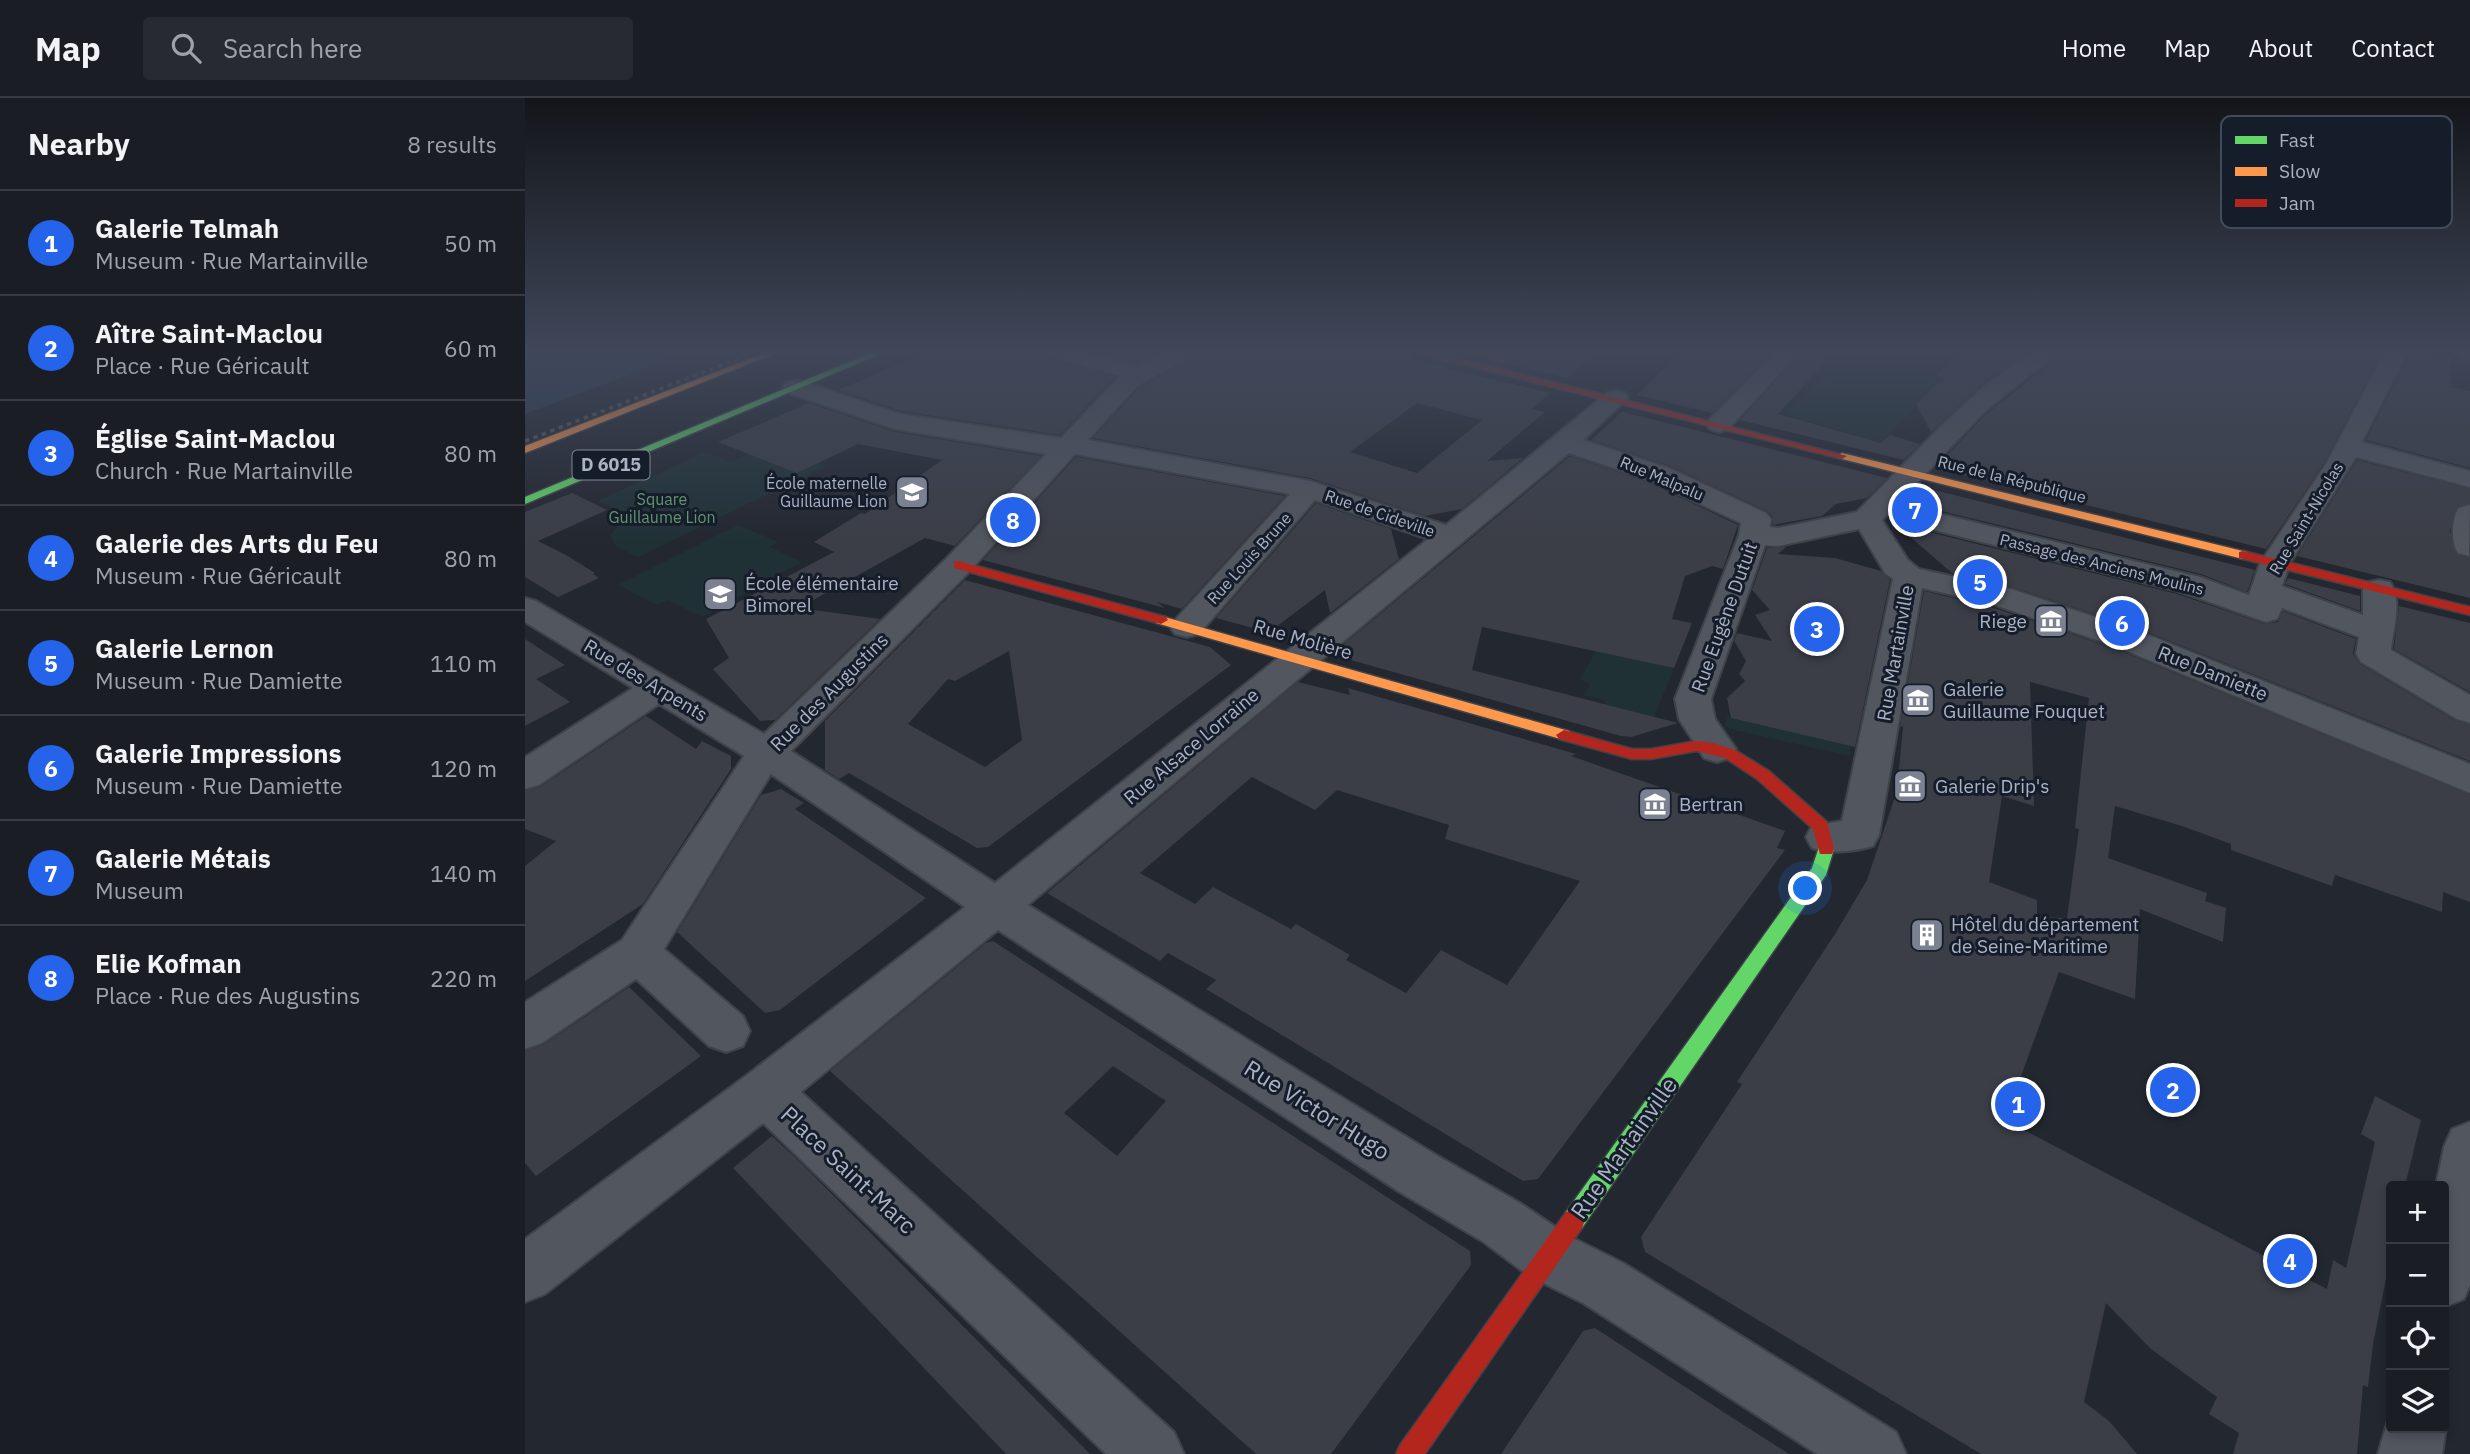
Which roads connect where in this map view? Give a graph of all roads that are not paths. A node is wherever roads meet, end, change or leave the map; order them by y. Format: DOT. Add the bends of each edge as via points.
graph roads {
  1 [pos="613,415"];
  2 [pos="719,415"];
  3 [pos="727,415"];
  4 [pos="877,415"];
  5 [pos="1095,415"];
  6 [pos="1596,415"];
  7 [pos="1684,415"];
  8 [pos="1727,415"];
  9 [pos="1967,415"];
  10 [pos="2363,415"];
  11 [pos="1719,424"];
  12 [pos="697,428"];
  13 [pos="1565,443"];
  14 [pos="1065,446"];
  15 [pos="2347,446"];
  16 [pos="525,450"];
  17 [pos="599,452"];
  18 [pos="620,461"];
  19 [pos="1912,472"];
  20 [pos="2470,479"];
  21 [pos="1311,489"];
  22 [pos="525,501"];
  23 [pos="2469,514"];
  24 [pos="1867,519"];
  25 [pos="1936,522"];
  26 [pos="1755,527"];
  27 [pos="1450,536"];
  28 [pos="2469,547"];
  29 [pos="958,565"];
  30 [pos="1903,571"];
  31 [pos="2269,588"];
  32 [pos="2379,589"];
  33 [pos="525,608"];
  34 [pos="2470,611"];
  35 [pos="1187,627"];
  36 [pos="2377,632"];
  37 [pos="1297,659"];
  38 [pos="658,688"];
  39 [pos="2470,711"];
  40 [pos="1717,749"];
  41 [pos="767,753"];
  42 [pos="525,775"];
  43 [pos="2470,779"];
  44 [pos="1823,832"];
  45 [pos="997,906"];
  46 [pos="638,953"];
  47 [pos="525,1028"];
  48 [pos="726,1031"];
  49 [pos="765,1091"];
  50 [pos="2470,1147"];
  51 [pos="2449,1254"];
  52 [pos="1549,1256"];
  53 [pos="525,1274"];
  54 [pos="2414,1433"];
  55 [pos="1152,1454"];
  56 [pos="1409,1454"];
  57 [pos="1874,1454"];
  58 [pos="2410,1454"];
  1 -- 16 [label="street, D 6015"];
  2 -- 12 [label="street, D 6015"];
  3 -- 12 [label="street, D 6015"];
  4 -- 14 [label="street, Rue de Cideville"];
  5 -- 14 [label="street, Rue des Augustins"];
  6 -- 13 [label="street, Rue Alsace Lorraine"];
  7 -- 11 [label="street, Rue de la République"];
  8 -- 11 [label="street"];
  9 -- 19 [label="street"];
  10 -- 15 [label="street, Rue Saint-Nicolas"];
  11 -- 19 [label="street, Rue de la République"];
  12 -- 18 [label="street, D 6015"];
  13 -- 26 [label="street, Rue Malpalu" via="1659,474"];
  13 -- 27 [label="street, Rue Alsace Lorraine"];
  14 -- 21 [label="street, Rue de Cideville"];
  14 -- 29 [label="street, Rue des Augustins"];
  15 -- 20 [label="street"];
  15 -- 31 [label="street, Rue Saint-Nicolas"];
  17 -- 18 [label="street"];
  18 -- 22 [label="street, D 6015"];
  19 -- 24 [label="street"];
  19 -- 31 [label="street, Rue de la République"];
  21 -- 27 [label="street, Rue de Cideville"];
  21 -- 35 [label="street, Rue Louis Brune"];
  23 -- 28 [label="street"];
  24 -- 26 [label="street" via="1778,537"];
  24 -- 30 [label="street"];
  25 -- 31 [label="street, Passage des Anciens Moulins" via="2189,584"];
  26 -- 40 [label="street, Rue Eugène Dutuit" via="1693,699 1696,718"];
  27 -- 37 [label="street, Rue Alsace Lorraine"];
  29 -- 35 [label="street, Rue Molière"];
  29 -- 41 [label="street, Rue des Augustins"];
  30 -- 43 [label="street, Rue Damiette" via="2011,599 2126,639"];
  30 -- 44 [label="street, Rue Martainville" via="1859,835"];
  31 -- 32 [label="street, Rue de la République"];
  31 -- 36 [label="street, Passage des Anciens Moulins"];
  32 -- 34 [label="street, Rue de la République"];
  32 -- 36 [label="street"];
  33 -- 38 [label="street, Rue des Arpents"];
  35 -- 37 [label="street, Rue Molière"];
  36 -- 39 [label="street" via="2373,654"];
  37 -- 40 [label="street, Rue Molière" via="1636,755 1695,746"];
  37 -- 45 [label="street, Rue Alsace Lorraine"];
  38 -- 41 [label="street, Rue des Arpents"];
  38 -- 42 [label="street"];
  40 -- 44 [label="street" via="1749,764"];
  41 -- 45 [label="street, Rue Victor Hugo"];
  41 -- 46 [label="street, Rue des Augustins"];
  44 -- 52 [label="street, Rue Martainville" via="1827,857 1820,870"];
  45 -- 49 [label="street, Rue Alsace Lorraine"];
  45 -- 52 [label="street, Rue Victor Hugo"];
  46 -- 47 [label="street"];
  46 -- 48 [label="street"];
  49 -- 53 [label="street, Place Saint-Marc"];
  49 -- 55 [label="street, Place Saint-Marc"];
  50 -- 51 [label="street"];
  52 -- 56 [label="street, Rue Martainville"];
  52 -- 57 [label="street, Rue Victor Hugo" via="1603,1283"];
  54 -- 58 [label="street"];
}
